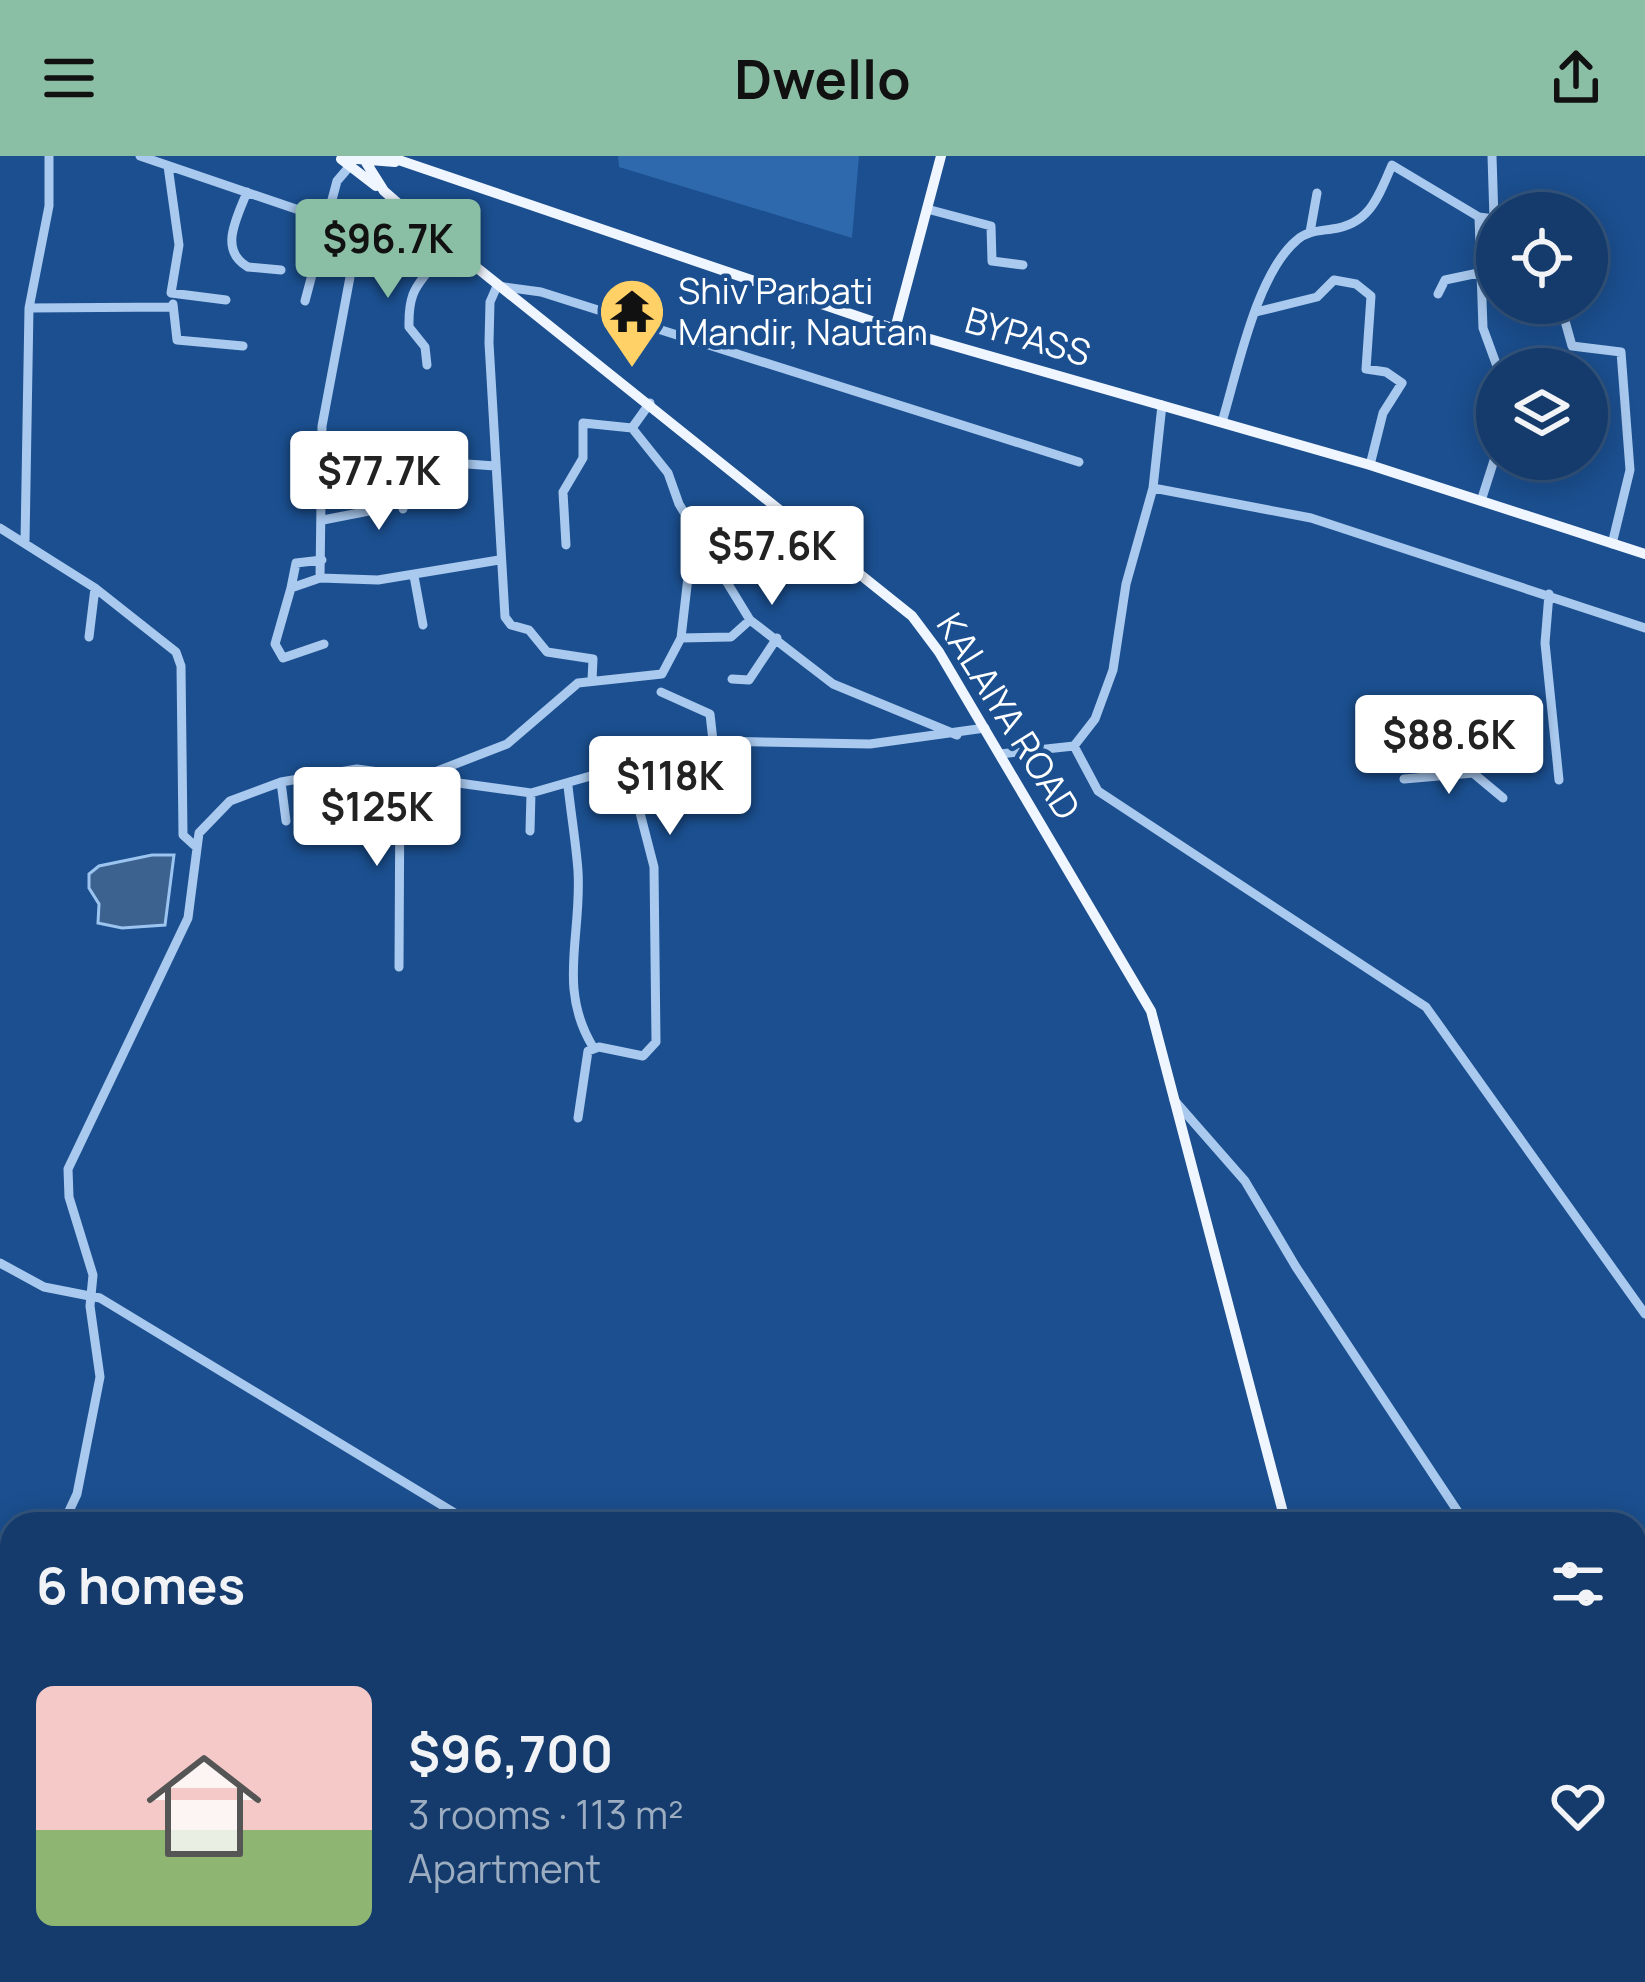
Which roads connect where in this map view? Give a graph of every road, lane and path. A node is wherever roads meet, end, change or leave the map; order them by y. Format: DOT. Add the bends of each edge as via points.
graph roads {
  1 [pos="49,156"];
  2 [pos="140,156"];
  3 [pos="941,156"];
  4 [pos="1492,156"];
  5 [pos="363,158"];
  6 [pos="342,159"];
  7 [pos="392,159"];
  8 [pos="1393,160"];
  9 [pos="168,166"];
  10 [pos="384,191"];
  11 [pos="247,192"];
  12 [pos="1493,192"];
  13 [pos="1317,193"];
  14 [pos="927,209"];
  15 [pos="1476,215"];
  16 [pos="329,218"];
  17 [pos="349,227"];
  18 [pos="1310,232"];
  19 [pos="440,253"];
  20 [pos="462,256"];
  21 [pos="1024,265"];
  22 [pos="281,270"];
  23 [pos="1476,276"];
  24 [pos="497,286"];
  25 [pos="172,293"];
  26 [pos="1438,293"];
  27 [pos="226,300"];
  28 [pos="305,302"];
  29 [pos="173,307"];
  30 [pos="29,308"];
  31 [pos="1256,312"];
  32 [pos="1566,324"];
  33 [pos="895,329"];
  34 [pos="243,346"];
  35 [pos="427,365"];
  36 [pos="650,403"];
  37 [pos="1162,405"];
  38 [pos="1222,422"];
  39 [pos="632,428"];
  40 [pos="1079,462"];
  41 [pos="1370,465"];
  42 [pos="495,466"];
  43 [pos="1487,480"];
  44 [pos="402,484"];
  45 [pos="1153,488"];
  46 [pos="1480,501"];
  47 [pos="403,509"];
  48 [pos="323,520"];
  49 [pos="0,528"];
  50 [pos="26,542"];
  51 [pos="1612,544"];
  52 [pos="566,545"];
  53 [pos="707,547"];
  54 [pos="1645,554"];
  55 [pos="322,560"];
  56 [pos="499,560"];
  57 [pos="414,576"];
  58 [pos="320,578"];
  59 [pos="94,588"];
  60 [pos="291,588"];
  61 [pos="1549,594"];
  62 [pos="749,620"];
  63 [pos="423,625"];
  64 [pos="1645,628"];
  65 [pos="89,637"];
  66 [pos="681,638"];
  67 [pos="776,638"];
  68 [pos="324,644"];
  69 [pos="732,679"];
  70 [pos="592,680"];
  71 [pos="661,692"];
  72 [pos="985,728"];
  73 [pos="957,735"];
  74 [pos="713,741"];
  75 [pos="1074,746"];
  76 [pos="1000,754"];
  77 [pos="639,763"];
  78 [pos="400,772"];
  79 [pos="427,775"];
  80 [pos="1405,779"];
  81 [pos="1559,780"];
  82 [pos="281,782"];
  83 [pos="568,786"];
  84 [pos="531,794"];
  85 [pos="1503,798"];
  86 [pos="286,820"];
  87 [pos="530,831"];
  88 [pos="194,844"];
  89 [pos="399,967"];
  90 [pos="592,1047"];
  91 [pos="1174,1099"];
  92 [pos="578,1118"];
  93 [pos="0,1263"];
  94 [pos="92,1297"];
  95 [pos="1645,1314"];
  96 [pos="68,1512"];
  97 [pos="453,1512"];
  98 [pos="1283,1512"];
  99 [pos="1458,1512"];
  1 -- 30 [label="street" via="50,206"];
  2 -- 9 [label="street"];
  3 -- 14 [label="main road"];
  4 -- 12 [label="street"];
  5 -- 6 [label="main road, BYPASS"];
  5 -- 7 [label="main road, BYPASS"];
  5 -- 10 [label="main road, KALAIYA ROAD"];
  6 -- 10 [label="main road"];
  6 -- 16 [label="street"];
  7 -- 33 [label="main road, BYPASS"];
  8 -- 15 [label="street"];
  8 -- 18 [label="street" via="1373,208 1354,226"];
  9 -- 11 [label="street"];
  9 -- 25 [label="street" via="178,245"];
  10 -- 20 [label="main road, KALAIYA ROAD"];
  11 -- 16 [label="street"];
  11 -- 22 [label="street" via="232,250 248,268"];
  13 -- 18 [label="street"];
  14 -- 21 [label="street" via="991,226 992,261"];
  14 -- 33 [label="main road"];
  16 -- 17 [label="street"];
  16 -- 28 [label="street"];
  17 -- 19 [label="street"];
  17 -- 48 [label="street" via="350,278 322,426"];
  18 -- 31 [label="street" via="1286,252"];
  19 -- 20 [label="street"];
  19 -- 35 [label="street" via="410,300 409,327"];
  20 -- 24 [label="main road, KALAIYA ROAD"];
  23 -- 26 [label="street" via="1444,280"];
  24 -- 36 [label="main road, KALAIYA ROAD"];
  24 -- 40 [label="street" via="541,292"];
  24 -- 42 [label="street" via="489,343"];
  25 -- 27 [label="street"];
  25 -- 29 [label="street"];
  29 -- 30 [label="street"];
  29 -- 34 [label="street" via="177,340"];
  30 -- 50 [label="street"];
  31 -- 38 [label="street"];
  31 -- 41 [label="street" via="1317,297 1334,280 1371,296 1366,369 1402,383 1382,413"];
  32 -- 51 [label="street" via="1572,346 1621,352 1630,470"];
  33 -- 37 [label="main road, BYPASS"];
  36 -- 39 [label="street"];
  36 -- 72 [label="main road, KALAIYA ROAD" via="912,616"];
  37 -- 38 [label="main road, BYPASS"];
  37 -- 45 [label="street"];
  38 -- 41 [label="main road, BYPASS"];
  39 -- 52 [label="street" via="583,423 583,458 563,492"];
  39 -- 53 [label="street" via="668,473"];
  41 -- 46 [label="main road, BYPASS"];
  42 -- 44 [label="street" via="411,460"];
  42 -- 56 [label="street"];
  43 -- 46 [label="street"];
  44 -- 47 [label="street"];
  44 -- 48 [label="street" via="379,509"];
  45 -- 61 [label="street" via="1311,518"];
  45 -- 75 [label="street" via="1113,670 1095,719"];
  46 -- 51 [label="main road, BYPASS"];
  48 -- 55 [label="street"];
  49 -- 50 [label="street"];
  50 -- 59 [label="street"];
  51 -- 54 [label="main road, BYPASS"];
  53 -- 62 [label="street"];
  53 -- 66 [label="street" via="691,550"];
  55 -- 58 [label="street"];
  55 -- 60 [label="street" via="294,565"];
  56 -- 57 [label="street"];
  56 -- 70 [label="street" via="507,622 529,630 547,652 593,659"];
  57 -- 58 [label="street"];
  57 -- 63 [label="street"];
  58 -- 60 [label="street"];
  59 -- 65 [label="street"];
  59 -- 88 [label="street" via="176,652 183,835"];
  60 -- 68 [label="street" via="275,644 279,657"];
  61 -- 64 [label="street"];
  61 -- 81 [label="street" via="1545,643"];
  62 -- 66 [label="street" via="731,637"];
  62 -- 67 [label="street"];
  66 -- 70 [label="street" via="662,674"];
  67 -- 69 [label="street" via="749,680"];
  67 -- 73 [label="street" via="833,683"];
  70 -- 79 [label="street" via="568,688 507,744"];
  71 -- 74 [label="street" via="710,714"];
  72 -- 73 [label="street"];
  72 -- 76 [label="main road, KALAIYA ROAD"];
  73 -- 74 [label="street" via="830,745"];
  74 -- 77 [label="street"];
  75 -- 76 [label="street"];
  75 -- 95 [label="street" via="1098,791 1426,1006"];
  76 -- 91 [label="main road, KALAIYA ROAD" via="1151,1011"];
  77 -- 83 [label="street"];
  77 -- 90 [label="street" via="650,790 638,806 654,866 656,1042 644,1055"];
  78 -- 79 [label="street"];
  78 -- 82 [label="street" via="357,769"];
  78 -- 89 [label="street"];
  79 -- 84 [label="street"];
  80 -- 85 [label="street" via="1473,773"];
  82 -- 86 [label="street"];
  82 -- 88 [label="street" via="230,801"];
  83 -- 84 [label="street"];
  83 -- 90 [label="street" via="578,874 569,981"];
  84 -- 87 [label="street"];
  88 -- 94 [label="street" via="188,918 68,1169"];
  90 -- 92 [label="street"];
  91 -- 98 [label="main road, KALAIYA ROAD"];
  91 -- 99 [label="street" via="1245,1180"];
  93 -- 94 [label="street" via="44,1287"];
  94 -- 96 [label="street" via="98,1393"];
  94 -- 97 [label="street"];
}
